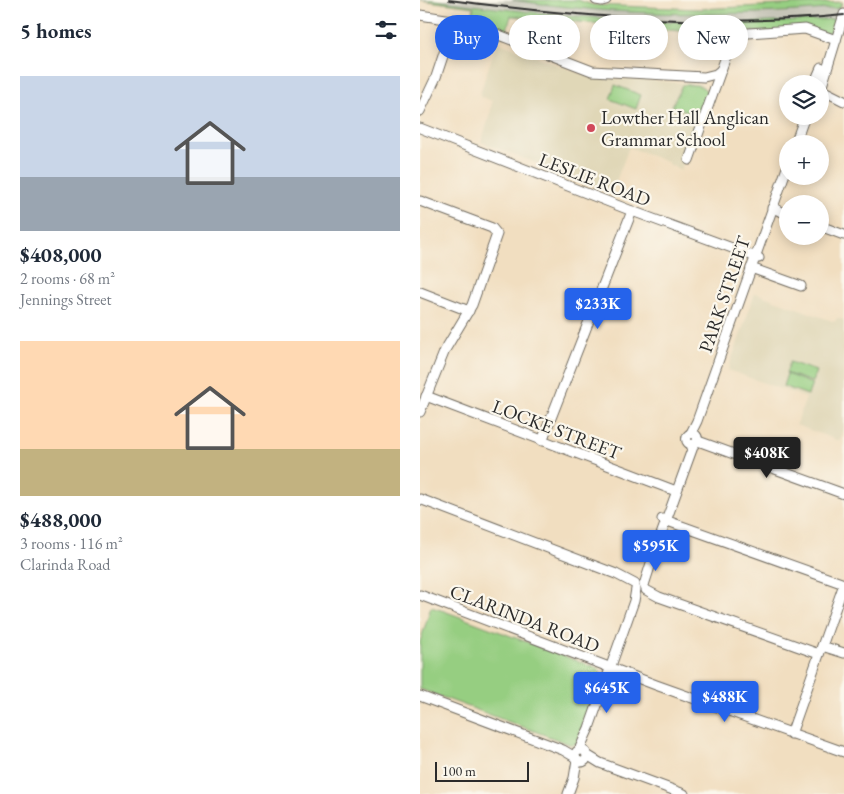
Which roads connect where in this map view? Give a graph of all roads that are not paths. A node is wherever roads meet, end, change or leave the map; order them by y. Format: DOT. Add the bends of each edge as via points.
graph roads {
  1 [pos="420,15"];
  2 [pos="435,17"];
  3 [pos="842,18"];
  4 [pos="499,35"];
  5 [pos="834,39"];
  6 [pos="442,60"];
  7 [pos="721,70"];
  8 [pos="823,75"];
  9 [pos="704,77"];
  10 [pos="712,92"];
  11 [pos="829,94"];
  12 [pos="423,96"];
  13 [pos="840,100"];
  14 [pos="420,111"];
  15 [pos="420,128"];
  16 [pos="688,160"];
  17 [pos="782,185"];
  18 [pos="784,185"];
  19 [pos="420,201"];
  20 [pos="774,209"];
  21 [pos="632,211"];
  22 [pos="779,211"];
  23 [pos="829,229"];
  24 [pos="844,235"];
  25 [pos="757,257"];
  26 [pos="753,268"];
  27 [pos="801,286"];
  28 [pos="420,292"];
  29 [pos="469,311"];
  30 [pos="425,390"];
  31 [pos="420,412"];
  32 [pos="693,439"];
  33 [pos="542,441"];
  34 [pos="674,491"];
  35 [pos="844,494"];
  36 [pos="420,499"];
  37 [pos="664,520"];
  38 [pos="844,584"];
  39 [pos="640,588"];
  40 [pos="420,595"];
  41 [pos="821,650"];
  42 [pos="844,653"];
  43 [pos="612,669"];
  44 [pos="420,696"];
  45 [pos="791,734"];
  46 [pos="844,752"];
  47 [pos="581,756"];
  48 [pos="568,794"];
  49 [pos="684,794"];
  1 -- 2 [label="street"];
  3 -- 5 [label="street"];
  4 -- 9 [label="street" via="592,71"];
  5 -- 7 [label="street" via="805,29 734,34"];
  5 -- 8 [label="street"];
  6 -- 12 [label="street" via="436,77"];
  7 -- 9 [label="street"];
  7 -- 10 [label="street"];
  9 -- 10 [label="street" via="710,81"];
  10 -- 16 [label="street"];
  11 -- 13 [label="street"];
  12 -- 14 [label="street"];
  15 -- 21 [label="street, LESLIE ROAD"];
  17 -- 20 [label="street, PARK STREET"];
  18 -- 20 [label="street, PARK STREET"];
  19 -- 29 [label="street" via="492,228 497,234"];
  20 -- 22 [label="street"];
  20 -- 25 [label="street, PARK STREET"];
  21 -- 25 [label="street, LESLIE ROAD"];
  21 -- 33 [label="street"];
  23 -- 24 [label="street"];
  25 -- 26 [label="street, PARK STREET"];
  26 -- 27 [label="street"];
  26 -- 32 [label="street, PARK STREET" via="697,420"];
  28 -- 29 [label="street"];
  29 -- 30 [label="street"];
  30 -- 31 [label="street"];
  30 -- 33 [label="street, LOCKE STREET"];
  32 -- 34 [label="street, PARK STREET"];
  32 -- 35 [label="street"];
  33 -- 34 [label="street, LOCKE STREET"];
  34 -- 37 [label="street, PARK STREET"];
  36 -- 39 [label="street" via="616,574"];
  37 -- 38 [label="street"];
  37 -- 39 [label="street, PARK STREET"];
  38 -- 41 [label="street"];
  39 -- 41 [label="street"];
  39 -- 43 [label="street, PARK STREET"];
  40 -- 43 [label="street, CLARINDA ROAD"];
  41 -- 42 [label="street"];
  41 -- 45 [label="street"];
  43 -- 45 [label="street, CLARINDA ROAD"];
  43 -- 47 [label="street, PARK STREET"];
  44 -- 47 [label="street"];
  45 -- 46 [label="street, CLARINDA ROAD"];
  47 -- 48 [label="street, PARK STREET"];
  47 -- 49 [label="street"];
}
